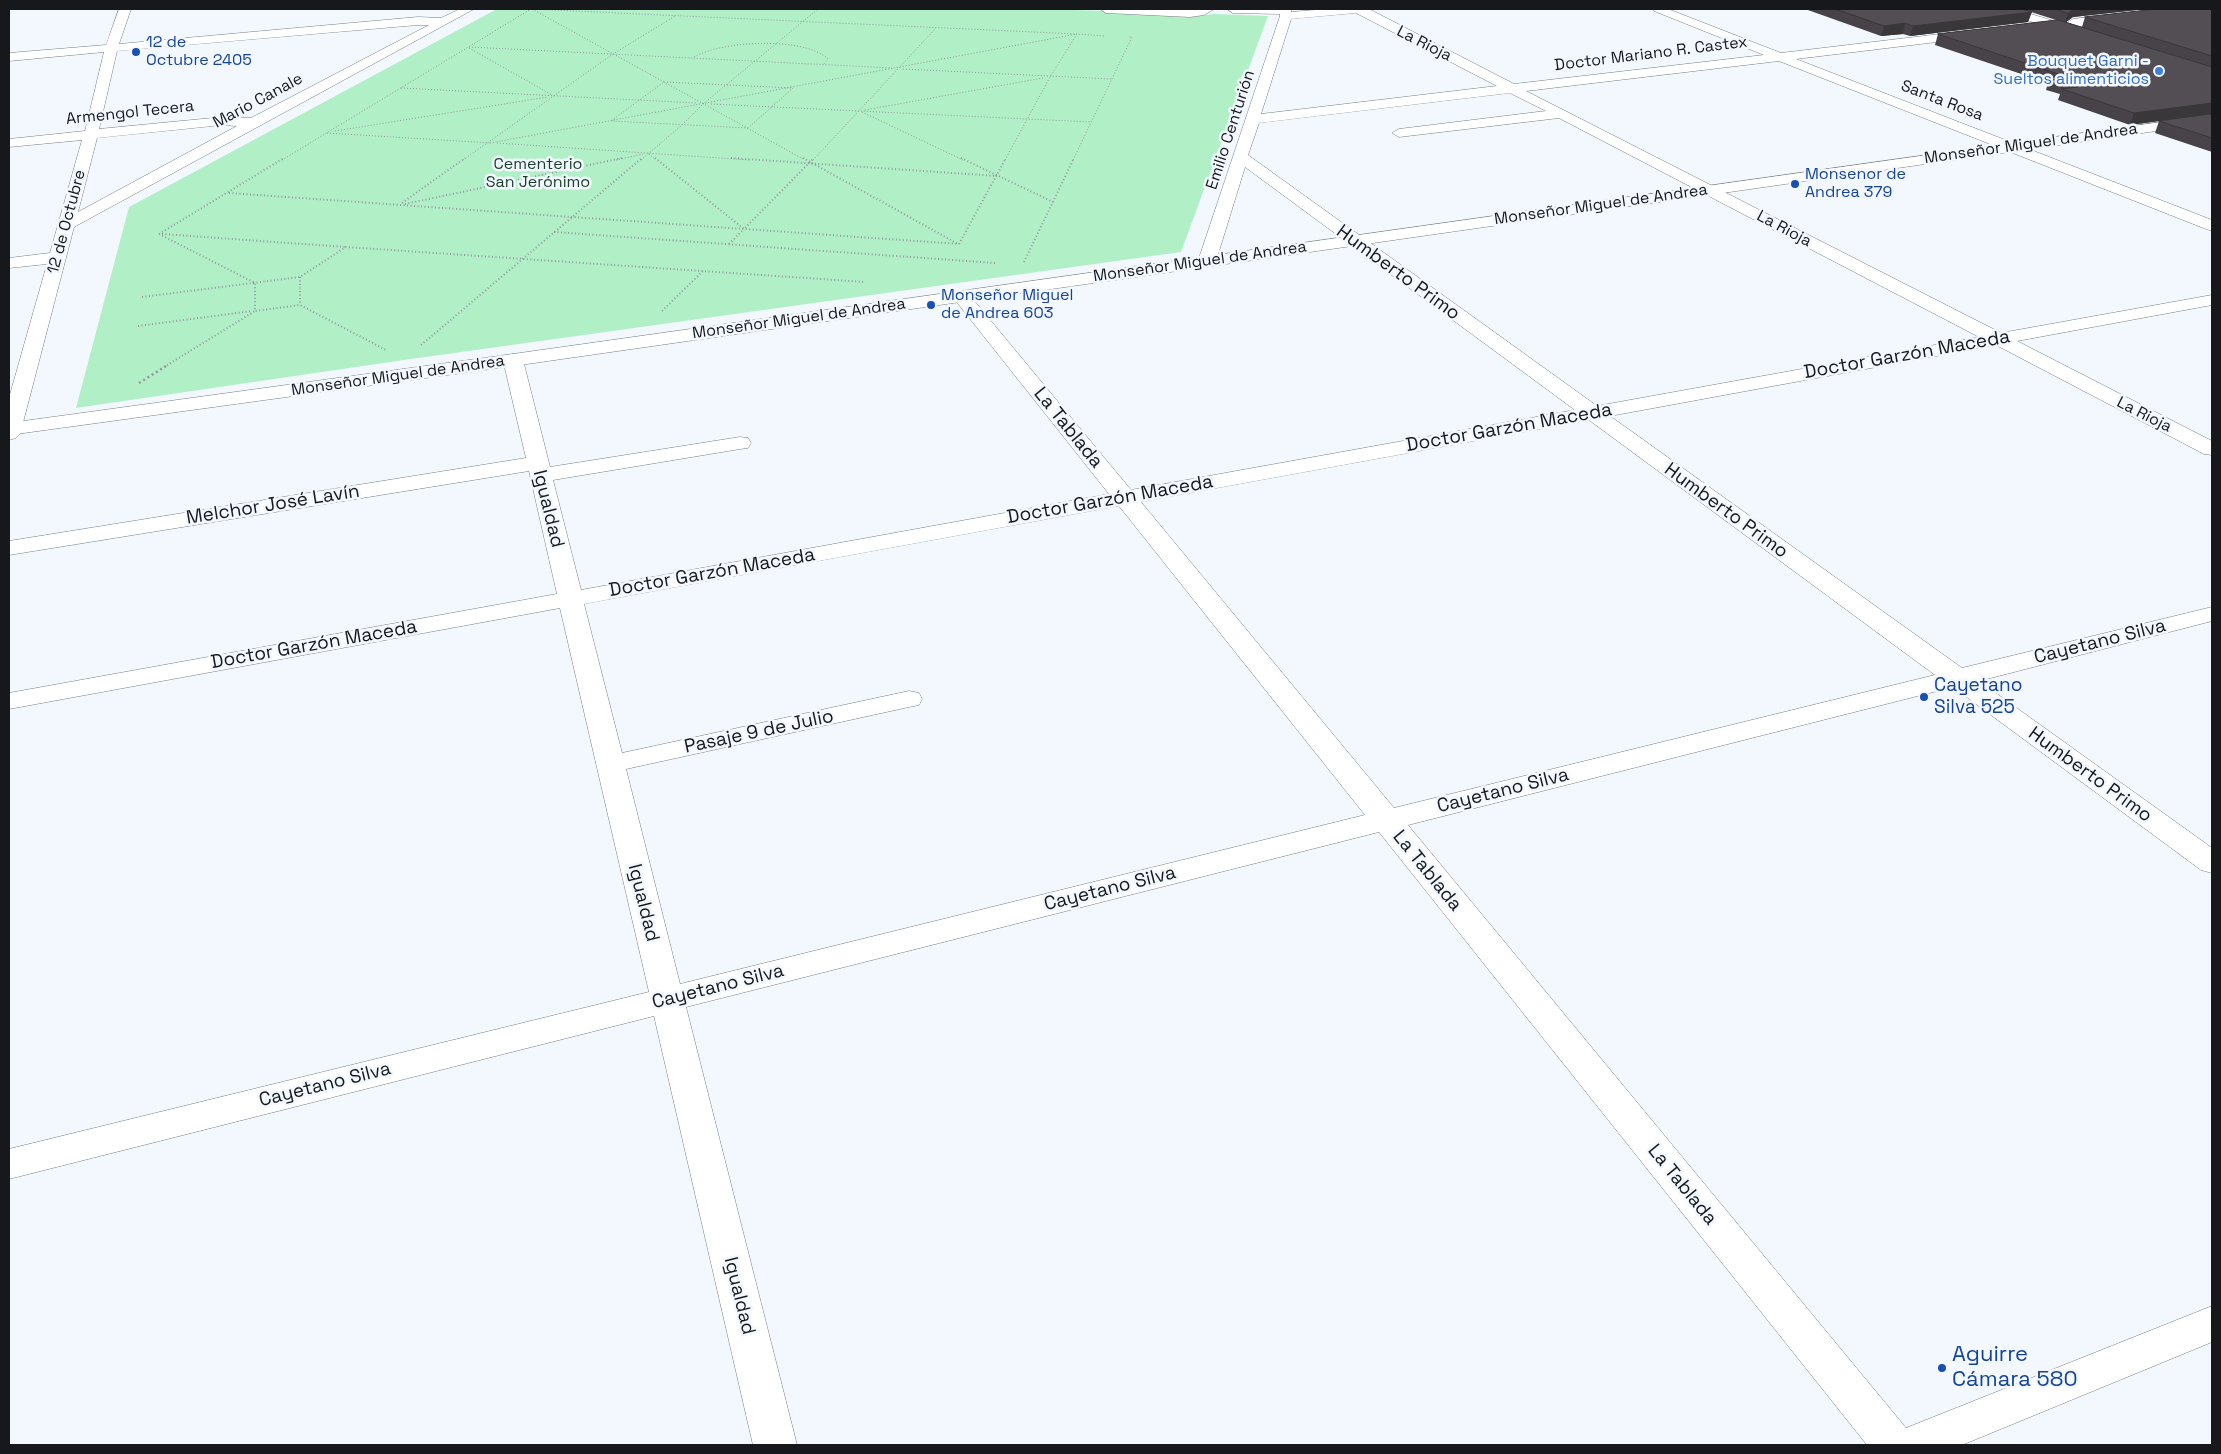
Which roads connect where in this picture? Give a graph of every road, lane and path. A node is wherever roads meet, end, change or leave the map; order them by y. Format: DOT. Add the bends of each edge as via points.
graph roads {
  1 [pos="124,9"];
  2 [pos="468,9"];
  3 [pos="531,9"];
  4 [pos="818,9"];
  5 [pos="1107,9"];
  6 [pos="1208,9"];
  7 [pos="1233,9"];
  8 [pos="1357,9"];
  9 [pos="1363,9"];
  10 [pos="1658,9"];
  11 [pos="2003,9"];
  12 [pos="2026,9"];
  13 [pos="2187,9"];
  14 [pos="1174,10"];
  15 [pos="1285,12"];
  16 [pos="445,16"];
  17 [pos="676,16"];
  18 [pos="803,21"];
  19 [pos="2072,23"];
  20 [pos="2054,25"];
  21 [pos="936,28"];
  22 [pos="2025,28"];
  23 [pos="1986,33"];
  24 [pos="1077,34"];
  25 [pos="1114,36"];
  26 [pos="1122,37"];
  27 [pos="774,45"];
  28 [pos="468,47"];
  29 [pos="112,49"];
  30 [pos="613,54"];
  31 [pos="1781,57"];
  32 [pos="9,58"];
  33 [pos="694,58"];
  34 [pos="755,61"];
  35 [pos="824,64"];
  36 [pos="898,68"];
  37 [pos="1050,77"];
  38 [pos="1111,79"];
  39 [pos="664,82"];
  40 [pos="726,85"];
  41 [pos="401,88"];
  42 [pos="793,88"];
  43 [pos="1512,88"];
  44 [pos="555,96"];
  45 [pos="640,100"];
  46 [pos="703,104"];
  47 [pos="773,107"];
  48 [pos="859,111"];
  49 [pos="1560,114"];
  50 [pos="2212,118"];
  51 [pos="1028,119"];
  52 [pos="1253,119"];
  53 [pos="611,121"];
  54 [pos="254,122"];
  55 [pos="1091,122"];
  56 [pos="682,125"];
  57 [pos="748,128"];
  58 [pos="326,133"];
  59 [pos="1399,133"];
  60 [pos="91,134"];
  61 [pos="9,143"];
  62 [pos="490,143"];
  63 [pos="2012,147"];
  64 [pos="649,153"];
  65 [pos="1240,157"];
  66 [pos="810,163"];
  67 [pos="997,176"];
  68 [pos="1709,190"];
  69 [pos="227,193"];
  70 [pos="1053,202"];
  71 [pos="399,205"];
  72 [pos="572,217"];
  73 [pos="66,226"];
  74 [pos="2212,226"];
  75 [pos="744,229"];
  76 [pos="554,232"];
  77 [pos="159,234"];
  78 [pos="1353,240"];
  79 [pos="728,244"];
  80 [pos="959,244"];
  81 [pos="346,247"];
  82 [pos="58,257"];
  83 [pos="521,259"];
  84 [pos="1206,261"];
  85 [pos="9,263"];
  86 [pos="1003,264"];
  87 [pos="1023,265"];
  88 [pos="703,271"];
  89 [pos="300,277"];
  90 [pos="255,282"];
  91 [pos="872,282"];
  92 [pos="961,296"];
  93 [pos="142,297"];
  94 [pos="2212,300"];
  95 [pos="300,305"];
  96 [pos="255,311"];
  97 [pos="656,317"];
  98 [pos="138,326"];
  99 [pos="1996,339"];
  100 [pos="421,346"];
  101 [pos="394,354"];
  102 [pos="512,360"];
  103 [pos="138,383"];
  104 [pos="1591,413"];
  105 [pos="9,431"];
  106 [pos="740,443"];
  107 [pos="2212,449"];
  108 [pos="539,469"];
  109 [pos="1125,498"];
  110 [pos="9,548"];
  111 [pos="570,598"];
  112 [pos="2212,614"];
  113 [pos="1957,678"];
  114 [pos="909,699"];
  115 [pos="9,701"];
  116 [pos="610,764"];
  117 [pos="1386,820"];
  118 [pos="2212,863"];
  119 [pos="667,1000"];
  120 [pos="9,1164"];
  121 [pos="2212,1324"];
  122 [pos="775,1445"];
  123 [pos="1893,1445"];
  124 [pos="1913,1445"];
  1 -- 29 [label="street, 12 de Octubre"];
  2 -- 16 [label="street, Mario Canale"];
  3 -- 17 [label="path"];
  3 -- 28 [label="path"];
  3 -- 30 [label="path"];
  4 -- 18 [label="path"];
  5 -- 14 [label="street"];
  6 -- 14 [label="street" via="1194,14"];
  7 -- 15 [label="street"];
  8 -- 9 [label="street"];
  8 -- 15 [label="street"];
  8 -- 43 [label="street, La Rioja"];
  10 -- 31 [label="street, Santa Rosa"];
  11 -- 20 [label="street"];
  12 -- 19 [label="street"];
  13 -- 19 [label="street"];
  15 -- 52 [label="street, Emilio Centurión"];
  16 -- 29 [label="street"];
  16 -- 54 [label="street, Mario Canale"];
  17 -- 18 [label="path"];
  17 -- 30 [label="path"];
  18 -- 21 [label="path"];
  18 -- 27 [label="path"];
  19 -- 20 [label="street" via="2096,34"];
  20 -- 22 [label="street"];
  21 -- 24 [label="path"];
  21 -- 36 [label="path"];
  23 -- 31 [label="street, Doctor Mariano R. Castex"];
  24 -- 25 [label="path"];
  24 -- 36 [label="path"];
  24 -- 37 [label="path"];
  26 -- 38 [label="path" via="1132,37"];
  27 -- 33 [label="path" via="728,46 711,49"];
  27 -- 34 [label="path"];
  27 -- 35 [label="path" via="815,49 827,56"];
  28 -- 30 [label="path"];
  28 -- 41 [label="path"];
  28 -- 44 [label="path"];
  29 -- 32 [label="street"];
  29 -- 60 [label="street, 12 de Octubre"];
  30 -- 33 [label="path"];
  30 -- 39 [label="path"];
  30 -- 44 [label="path"];
  31 -- 43 [label="street, Doctor Mariano R. Castex"];
  31 -- 63 [label="street, Santa Rosa"];
  33 -- 34 [label="path"];
  34 -- 35 [label="path"];
  34 -- 40 [label="path"];
  35 -- 36 [label="path"];
  36 -- 37 [label="path"];
  36 -- 42 [label="path"];
  36 -- 48 [label="path"];
  37 -- 38 [label="path"];
  37 -- 48 [label="path"];
  37 -- 51 [label="path"];
  38 -- 55 [label="path"];
  39 -- 40 [label="path"];
  39 -- 45 [label="path"];
  39 -- 46 [label="path"];
  40 -- 42 [label="path"];
  40 -- 46 [label="path"];
  41 -- 44 [label="path"];
  41 -- 58 [label="path"];
  42 -- 46 [label="path"];
  42 -- 47 [label="path"];
  43 -- 49 [label="street, La Rioja"];
  43 -- 52 [label="street, Doctor Mariano R. Castex"];
  44 -- 45 [label="path"];
  44 -- 58 [label="path"];
  44 -- 62 [label="path"];
  45 -- 46 [label="path"];
  45 -- 53 [label="path"];
  46 -- 47 [label="path"];
  46 -- 53 [label="path"];
  46 -- 56 [label="path"];
  46 -- 57 [label="path"];
  47 -- 48 [label="path"];
  47 -- 57 [label="path"];
  48 -- 51 [label="path"];
  48 -- 66 [label="path"];
  48 -- 67 [label="path"];
  49 -- 59 [label="street"];
  49 -- 68 [label="street, La Rioja"];
  50 -- 63 [label="street, Monseñor Miguel de Andrea"];
  51 -- 55 [label="path"];
  51 -- 67 [label="path"];
  52 -- 65 [label="street, Emilio Centurión"];
  53 -- 56 [label="path"];
  53 -- 62 [label="path"];
  54 -- 60 [label="street, Armengol Tecera" via="223,121"];
  54 -- 73 [label="street, Mario Canale"];
  55 -- 70 [label="path"];
  56 -- 57 [label="path"];
  56 -- 64 [label="path"];
  57 -- 66 [label="path"];
  58 -- 62 [label="path"];
  58 -- 69 [label="path"];
  60 -- 61 [label="street, Armengol Tecera"];
  60 -- 73 [label="street, 12 de Octubre"];
  62 -- 64 [label="path"];
  62 -- 71 [label="path"];
  63 -- 68 [label="street, Monseñor Miguel de Andrea"];
  63 -- 74 [label="street, Santa Rosa"];
  64 -- 66 [label="path"];
  64 -- 71 [label="path"];
  64 -- 72 [label="path"];
  64 -- 75 [label="path"];
  65 -- 78 [label="street, Humberto Primo"];
  65 -- 84 [label="street, Emilio Centurión"];
  66 -- 67 [label="path"];
  66 -- 75 [label="path"];
  66 -- 80 [label="path"];
  67 -- 70 [label="path"];
  67 -- 80 [label="path"];
  68 -- 78 [label="street, Monseñor Miguel de Andrea"];
  68 -- 99 [label="street, La Rioja"];
  69 -- 71 [label="path"];
  69 -- 77 [label="path"];
  70 -- 87 [label="path"];
  71 -- 72 [label="path"];
  72 -- 75 [label="path"];
  72 -- 76 [label="path"];
  73 -- 82 [label="street, 12 de Octubre"];
  75 -- 79 [label="path"];
  75 -- 80 [label="path"];
  76 -- 79 [label="path"];
  76 -- 83 [label="path"];
  77 -- 81 [label="path"];
  77 -- 90 [label="path"];
  78 -- 84 [label="street, Monseñor Miguel de Andrea"];
  78 -- 104 [label="street, Humberto Primo"];
  79 -- 86 [label="path"];
  81 -- 83 [label="path"];
  81 -- 89 [label="path"];
  82 -- 85 [label="street"];
  82 -- 105 [label="street, 12 de Octubre"];
  83 -- 88 [label="path"];
  83 -- 100 [label="path"];
  84 -- 92 [label="street, Monseñor Miguel de Andrea"];
  88 -- 91 [label="path"];
  88 -- 97 [label="path"];
  89 -- 90 [label="path"];
  89 -- 95 [label="path"];
  90 -- 93 [label="path"];
  90 -- 96 [label="path"];
  92 -- 102 [label="street, Monseñor Miguel de Andrea"];
  92 -- 109 [label="street, La Tablada"];
  94 -- 99 [label="street, Doctor Garzón Maceda"];
  95 -- 96 [label="path"];
  95 -- 101 [label="path"];
  96 -- 98 [label="path"];
  96 -- 103 [label="path"];
  99 -- 104 [label="street, Doctor Garzón Maceda"];
  99 -- 107 [label="street, La Rioja"];
  102 -- 105 [label="street, Monseñor Miguel de Andrea"];
  102 -- 108 [label="street, Igualdad"];
  104 -- 109 [label="street, Doctor Garzón Maceda"];
  104 -- 113 [label="street, Humberto Primo"];
  106 -- 108 [label="street, Melchor José Lavín"];
  108 -- 110 [label="street, Melchor José Lavín"];
  108 -- 111 [label="street, Igualdad"];
  109 -- 111 [label="street, Doctor Garzón Maceda"];
  109 -- 117 [label="street, La Tablada"];
  111 -- 115 [label="street, Doctor Garzón Maceda"];
  111 -- 116 [label="street, Igualdad"];
  112 -- 113 [label="street, Cayetano Silva"];
  113 -- 117 [label="street, Cayetano Silva"];
  113 -- 118 [label="street, Humberto Primo"];
  114 -- 116 [label="street, Pasaje 9 de Julio"];
  116 -- 119 [label="street, Igualdad"];
  117 -- 119 [label="street, Cayetano Silva"];
  117 -- 123 [label="street, La Tablada"];
  119 -- 120 [label="street, Cayetano Silva"];
  119 -- 122 [label="street, Igualdad"];
  121 -- 124 [label="street"];
}
